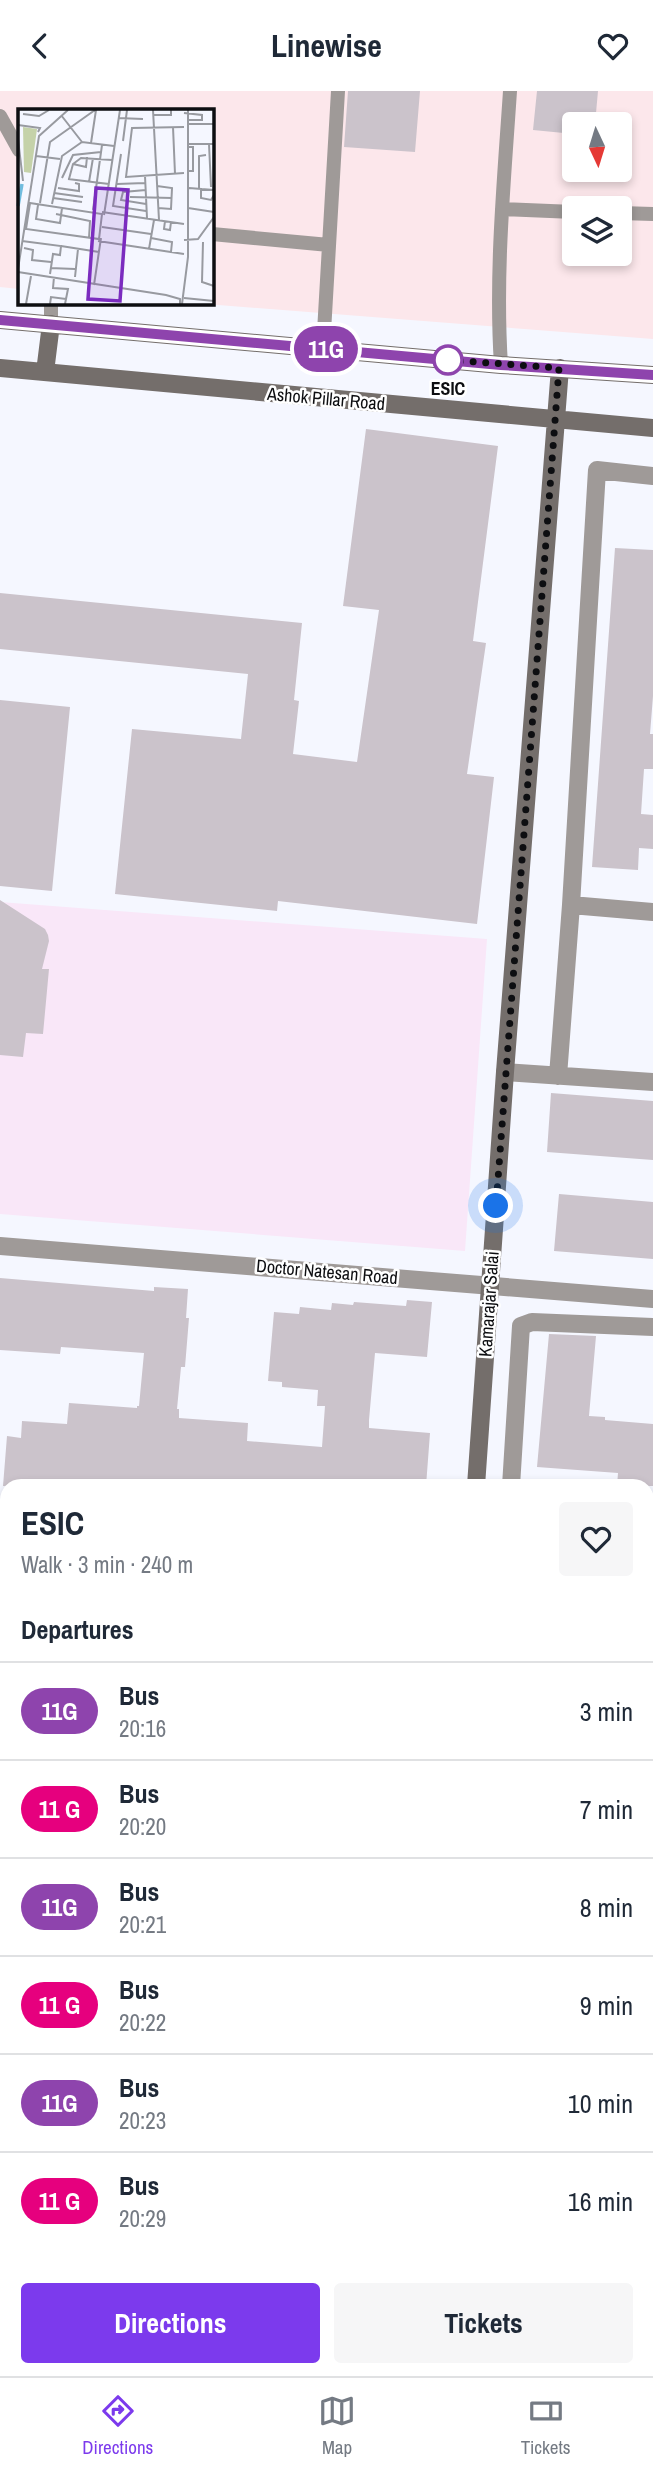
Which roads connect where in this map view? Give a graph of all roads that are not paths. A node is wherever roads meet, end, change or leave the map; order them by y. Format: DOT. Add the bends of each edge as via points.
graph roads {
  1 [pos="338,91"];
  2 [pos="510,91"];
  3 [pos="0,116"];
  4 [pos="18,148"];
  5 [pos="502,209"];
  6 [pos="562,212"];
  7 [pos="632,213"];
  8 [pos="653,214"];
  9 [pos="214,234"];
  10 [pos="329,245"];
  11 [pos="51,305"];
  12 [pos="0,320"];
  13 [pos="51,324"];
  14 [pos="323,349"];
  15 [pos="501,365"];
  16 [pos="0,368"];
  17 [pos="559,368"];
  18 [pos="45,372"];
  19 [pos="653,375"];
  20 [pos="556,421"];
  21 [pos="653,428"];
  22 [pos="653,476"];
  23 [pos="571,905"];
  24 [pos="653,912"];
  25 [pos="505,1072"];
  26 [pos="558,1076"];
  27 [pos="653,1082"];
  28 [pos="0,1246"];
  29 [pos="491,1286"];
  30 [pos="653,1299"];
  31 [pos="653,1327"];
  32 [pos="477,1479"];
  33 [pos="511,1479"];
  1 -- 10 [label="lane"];
  2 -- 5 [label="lane"];
  3 -- 4 [label="lane"];
  5 -- 6 [label="lane"];
  5 -- 15 [label="lane"];
  7 -- 8 [label="lane"];
  9 -- 10 [label="lane"];
  10 -- 14 [label="lane"];
  11 -- 13 [label="lane"];
  12 -- 13 [label="main road"];
  13 -- 14 [label="main road"];
  13 -- 18 [label="main road"];
  14 -- 15 [label="main road"];
  15 -- 17 [label="main road"];
  16 -- 18 [label="main road, Ashok Pillar Road"];
  17 -- 19 [label="main road"];
  17 -- 20 [label="main road, Kamarajar Salai"];
  18 -- 20 [label="main road, Ashok Pillar Road"];
  20 -- 21 [label="main road, Ashok Pillar Road"];
  20 -- 25 [label="main road, Kamarajar Salai"];
  22 -- 23 [label="street" via="597,470"];
  23 -- 24 [label="street"];
  23 -- 26 [label="street"];
  25 -- 26 [label="street"];
  25 -- 29 [label="main road, Kamarajar Salai"];
  26 -- 27 [label="street"];
  28 -- 29 [label="street, Doctor Natesan Road"];
  29 -- 30 [label="street, Doctor Natesan Road"];
  29 -- 32 [label="main road, Kamarajar Salai"];
  31 -- 33 [label="street" via="532,1322 521,1326"];
}
